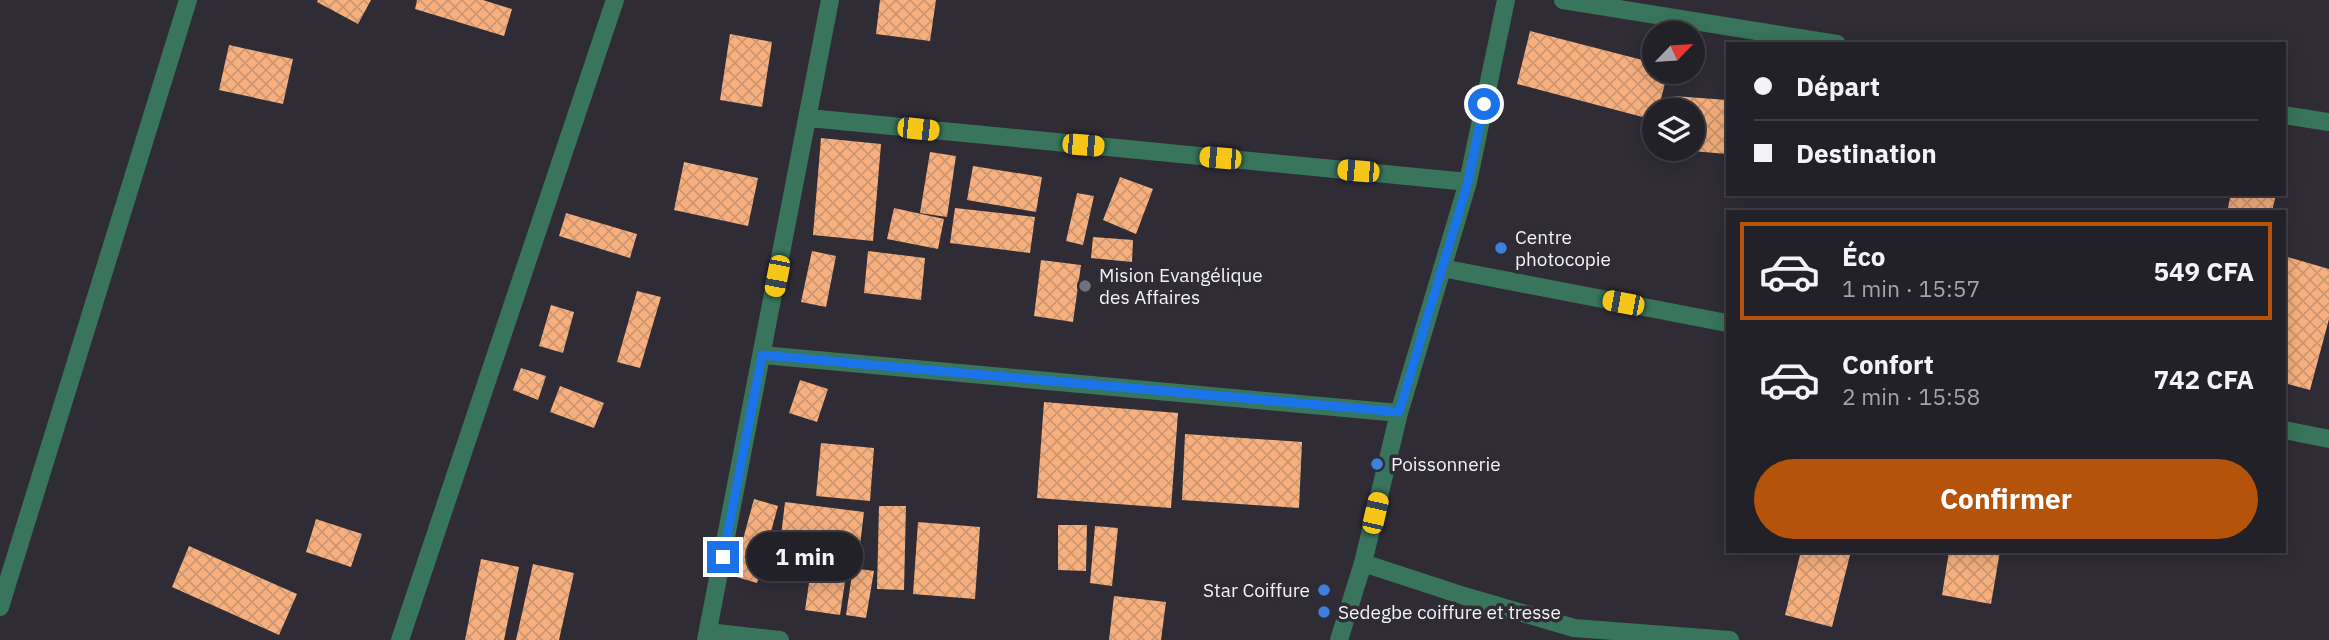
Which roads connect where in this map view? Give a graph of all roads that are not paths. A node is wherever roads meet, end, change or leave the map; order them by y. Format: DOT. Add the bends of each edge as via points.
graph roads {
  1 [pos="188,0"];
  2 [pos="615,0"];
  3 [pos="830,0"];
  4 [pos="1506,0"];
  5 [pos="1563,0"];
  6 [pos="1825,42"];
  7 [pos="2286,115"];
  8 [pos="809,118"];
  9 [pos="2329,122"];
  10 [pos="1468,182"];
  11 [pos="1442,268"];
  12 [pos="1726,323"];
  13 [pos="762,355"];
  14 [pos="1399,412"];
  15 [pos="2286,430"];
  16 [pos="2329,439"];
  17 [pos="1363,563"];
  18 [pos="0,607"];
  19 [pos="707,636"];
  20 [pos="400,640"];
  21 [pos="780,640"];
  22 [pos="1339,640"];
  23 [pos="1730,640"];
  1 -- 18 [label="street"];
  2 -- 20 [label="street"];
  3 -- 8 [label="street"];
  4 -- 10 [label="street"];
  5 -- 6 [label="street"];
  7 -- 9 [label="street"];
  8 -- 10 [label="street"];
  8 -- 13 [label="street"];
  10 -- 11 [label="street"];
  11 -- 12 [label="street"];
  11 -- 14 [label="street"];
  13 -- 14 [label="street"];
  13 -- 19 [label="street"];
  14 -- 17 [label="street"];
  15 -- 16 [label="street"];
  17 -- 22 [label="street"];
  17 -- 23 [label="street" via="1574,628"];
  19 -- 21 [label="street"];
}
